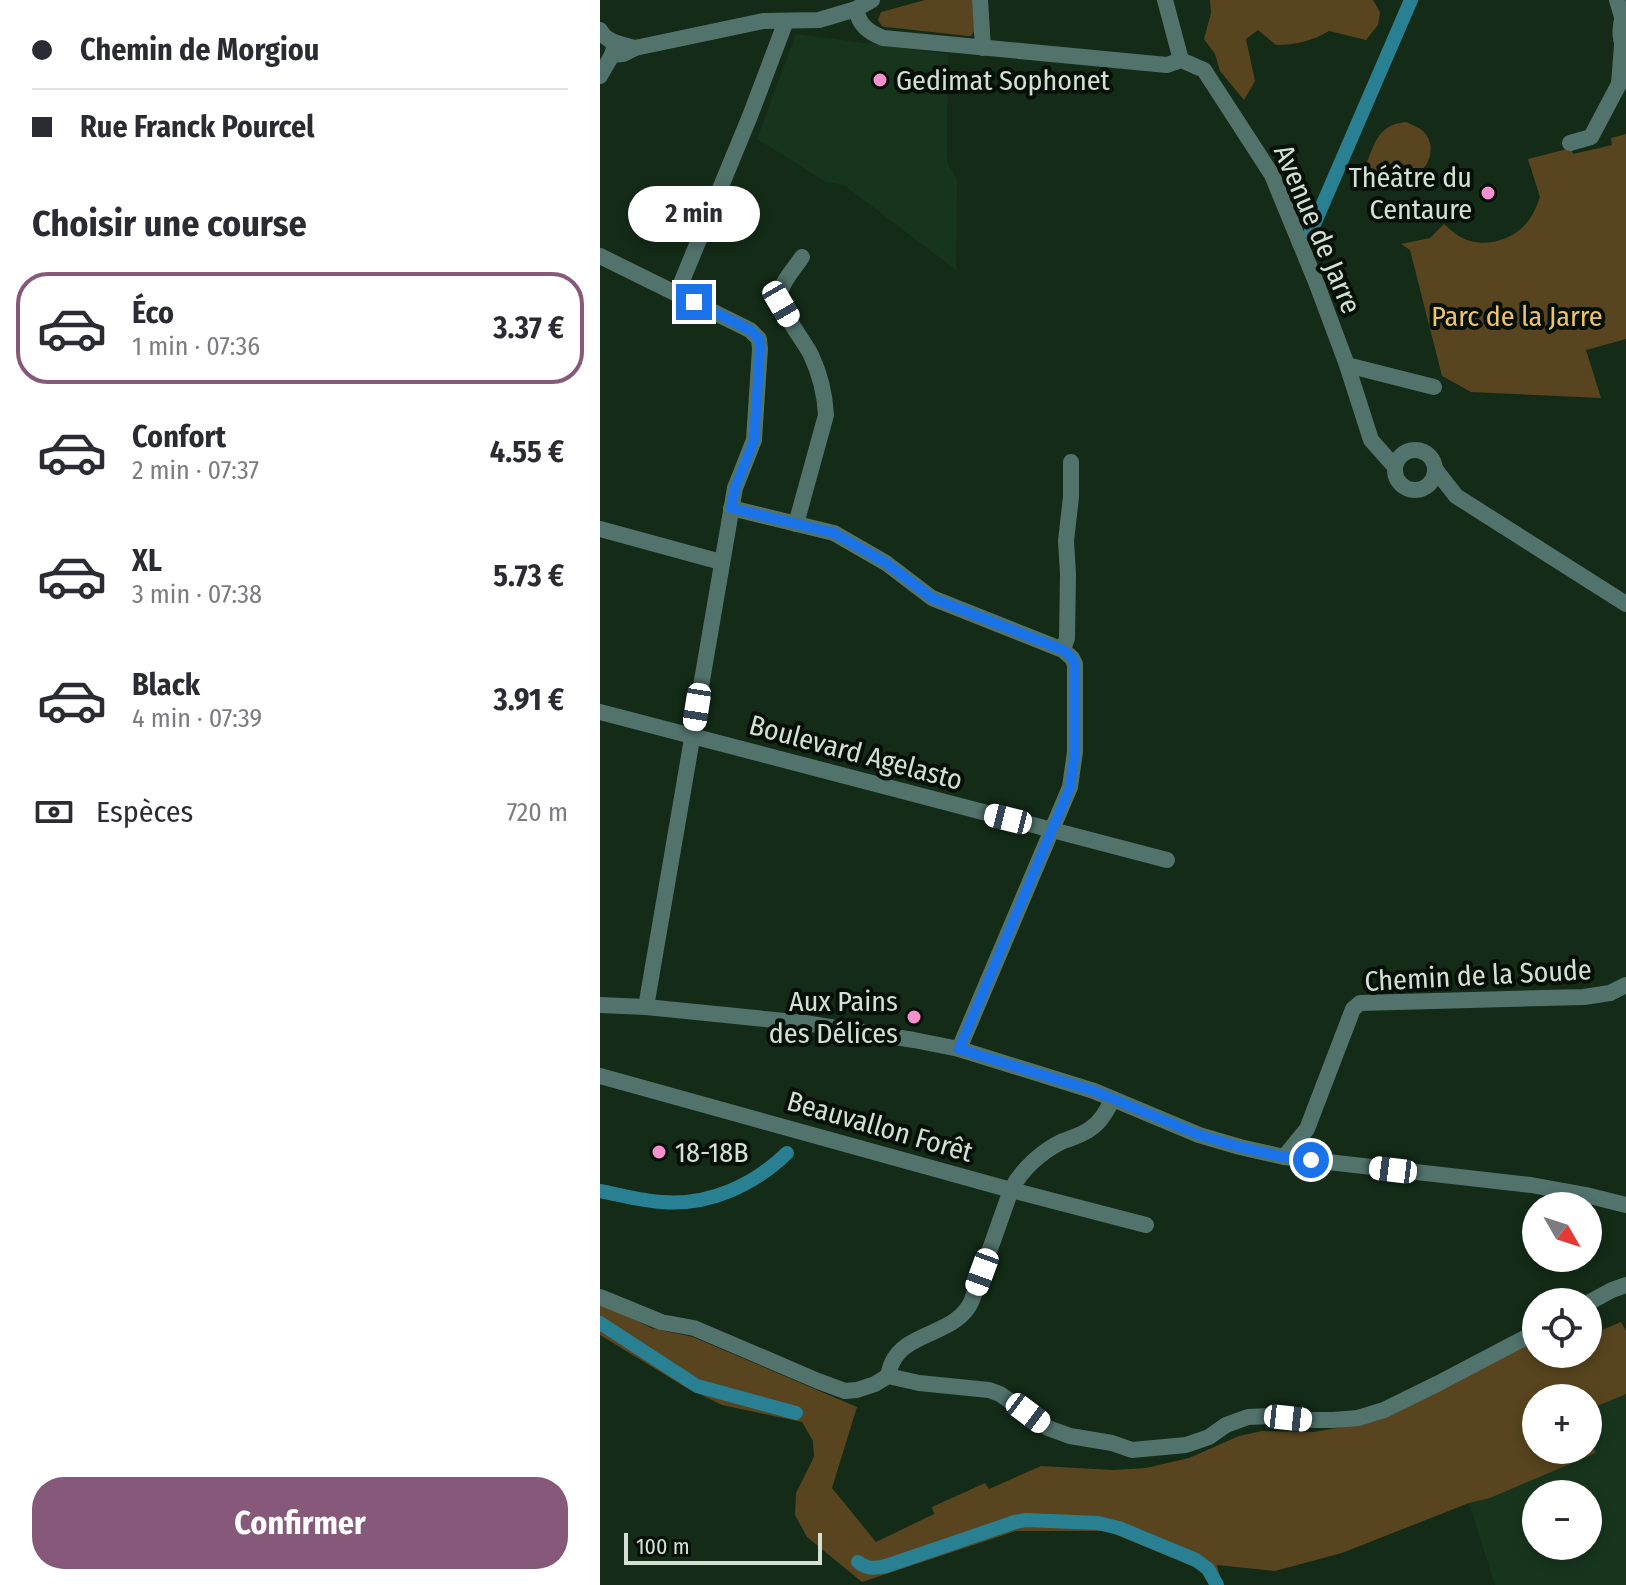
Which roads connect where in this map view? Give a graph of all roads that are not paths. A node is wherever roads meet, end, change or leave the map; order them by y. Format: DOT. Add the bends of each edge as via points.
graph roads {
  1 [pos="872,0"];
  2 [pos="980,0"];
  3 [pos="1165,0"];
  4 [pos="1617,0"];
  5 [pos="856,9"];
  6 [pos="786,21"];
  7 [pos="1624,36"];
  8 [pos="605,46"];
  9 [pos="983,48"];
  10 [pos="1181,60"];
  11 [pos="600,76"];
  12 [pos="1622,80"];
  13 [pos="1570,143"];
  14 [pos="600,256"];
  15 [pos="802,257"];
  16 [pos="677,293"];
  17 [pos="1347,365"];
  18 [pos="1434,387"];
  19 [pos="1393,459"];
  20 [pos="1071,462"];
  21 [pos="1435,469"];
  22 [pos="1421,489"];
  23 [pos="1456,496"];
  24 [pos="731,508"];
  25 [pos="796,524"];
  26 [pos="600,529"];
  27 [pos="721,562"];
  28 [pos="1626,604"];
  29 [pos="1064,651"];
  30 [pos="600,712"];
  31 [pos="692,736"];
  32 [pos="1053,831"];
  33 [pos="1167,860"];
  34 [pos="1626,985"];
  35 [pos="600,1005"];
  36 [pos="646,1007"];
  37 [pos="959,1049"];
  38 [pos="600,1076"];
  39 [pos="1113,1099"];
  40 [pos="1284,1157"];
  41 [pos="1011,1190"];
  42 [pos="1626,1205"];
  43 [pos="1146,1225"];
  44 [pos="1626,1285"];
  45 [pos="1602,1295"];
  46 [pos="600,1297"];
  47 [pos="1522,1339"];
  48 [pos="888,1376"];
  1 -- 5 [label="street"];
  2 -- 9 [label="street"];
  3 -- 10 [label="street"];
  4 -- 7 [label="street"];
  5 -- 6 [label="street" via="819,20"];
  5 -- 9 [label="street" via="867,30 883,38"];
  6 -- 8 [label="street" via="763,21 635,48"];
  6 -- 16 [label="street"];
  7 -- 12 [label="street"];
  8 -- 11 [label="street"];
  9 -- 10 [label="street" via="1167,65"];
  10 -- 17 [label="street, Avenue de Jarre" via="1204,70 1272,175"];
  12 -- 13 [label="street" via="1596,131"];
  14 -- 16 [label="street"];
  15 -- 25 [label="street" via="783,284 781,304 812,357 826,415"];
  16 -- 24 [label="street" via="759,339 754,440"];
  17 -- 18 [label="street"];
  17 -- 19 [label="street, Avenue de Jarre" via="1371,440"];
  19 -- 21 [label="street" via="1416,450 1430,456"];
  19 -- 22 [label="street" via="1398,481"];
  20 -- 29 [label="street"];
  21 -- 22 [label="street"];
  21 -- 23 [label="street"];
  22 -- 23 [label="street"];
  23 -- 28 [label="street"];
  24 -- 25 [label="street"];
  24 -- 27 [label="street"];
  25 -- 29 [label="street" via="834,533 932,598"];
  26 -- 27 [label="street"];
  27 -- 31 [label="street"];
  29 -- 32 [label="street" via="1076,670 1074,764"];
  30 -- 31 [label="street, Boulevard Agelasto"];
  31 -- 32 [label="street, Boulevard Agelasto"];
  31 -- 36 [label="street"];
  32 -- 33 [label="street, Boulevard Agelasto"];
  32 -- 37 [label="street"];
  34 -- 40 [label="street, Chemin de la Soude" via="1584,997 1360,1003 1353,1009 1307,1129"];
  35 -- 36 [label="street"];
  36 -- 37 [label="street" via="805,1023"];
  37 -- 39 [label="street"];
  38 -- 41 [label="street, Beauvallon Forêt"];
  39 -- 40 [label="street" via="1199,1135"];
  39 -- 41 [label="street" via="1089,1131 1034,1160"];
  40 -- 42 [label="street" via="1531,1185"];
  41 -- 43 [label="street, Beauvallon Forêt"];
  41 -- 48 [label="street" via="969,1308 946,1327 907,1346"];
  44 -- 45 [label="street"];
  46 -- 48 [label="street" via="661,1322 694,1328 845,1391"];
  47 -- 48 [label="street" via="1384,1410 1358,1418 1248,1417 1186,1445 1132,1450 1048,1428 989,1390"];
}
